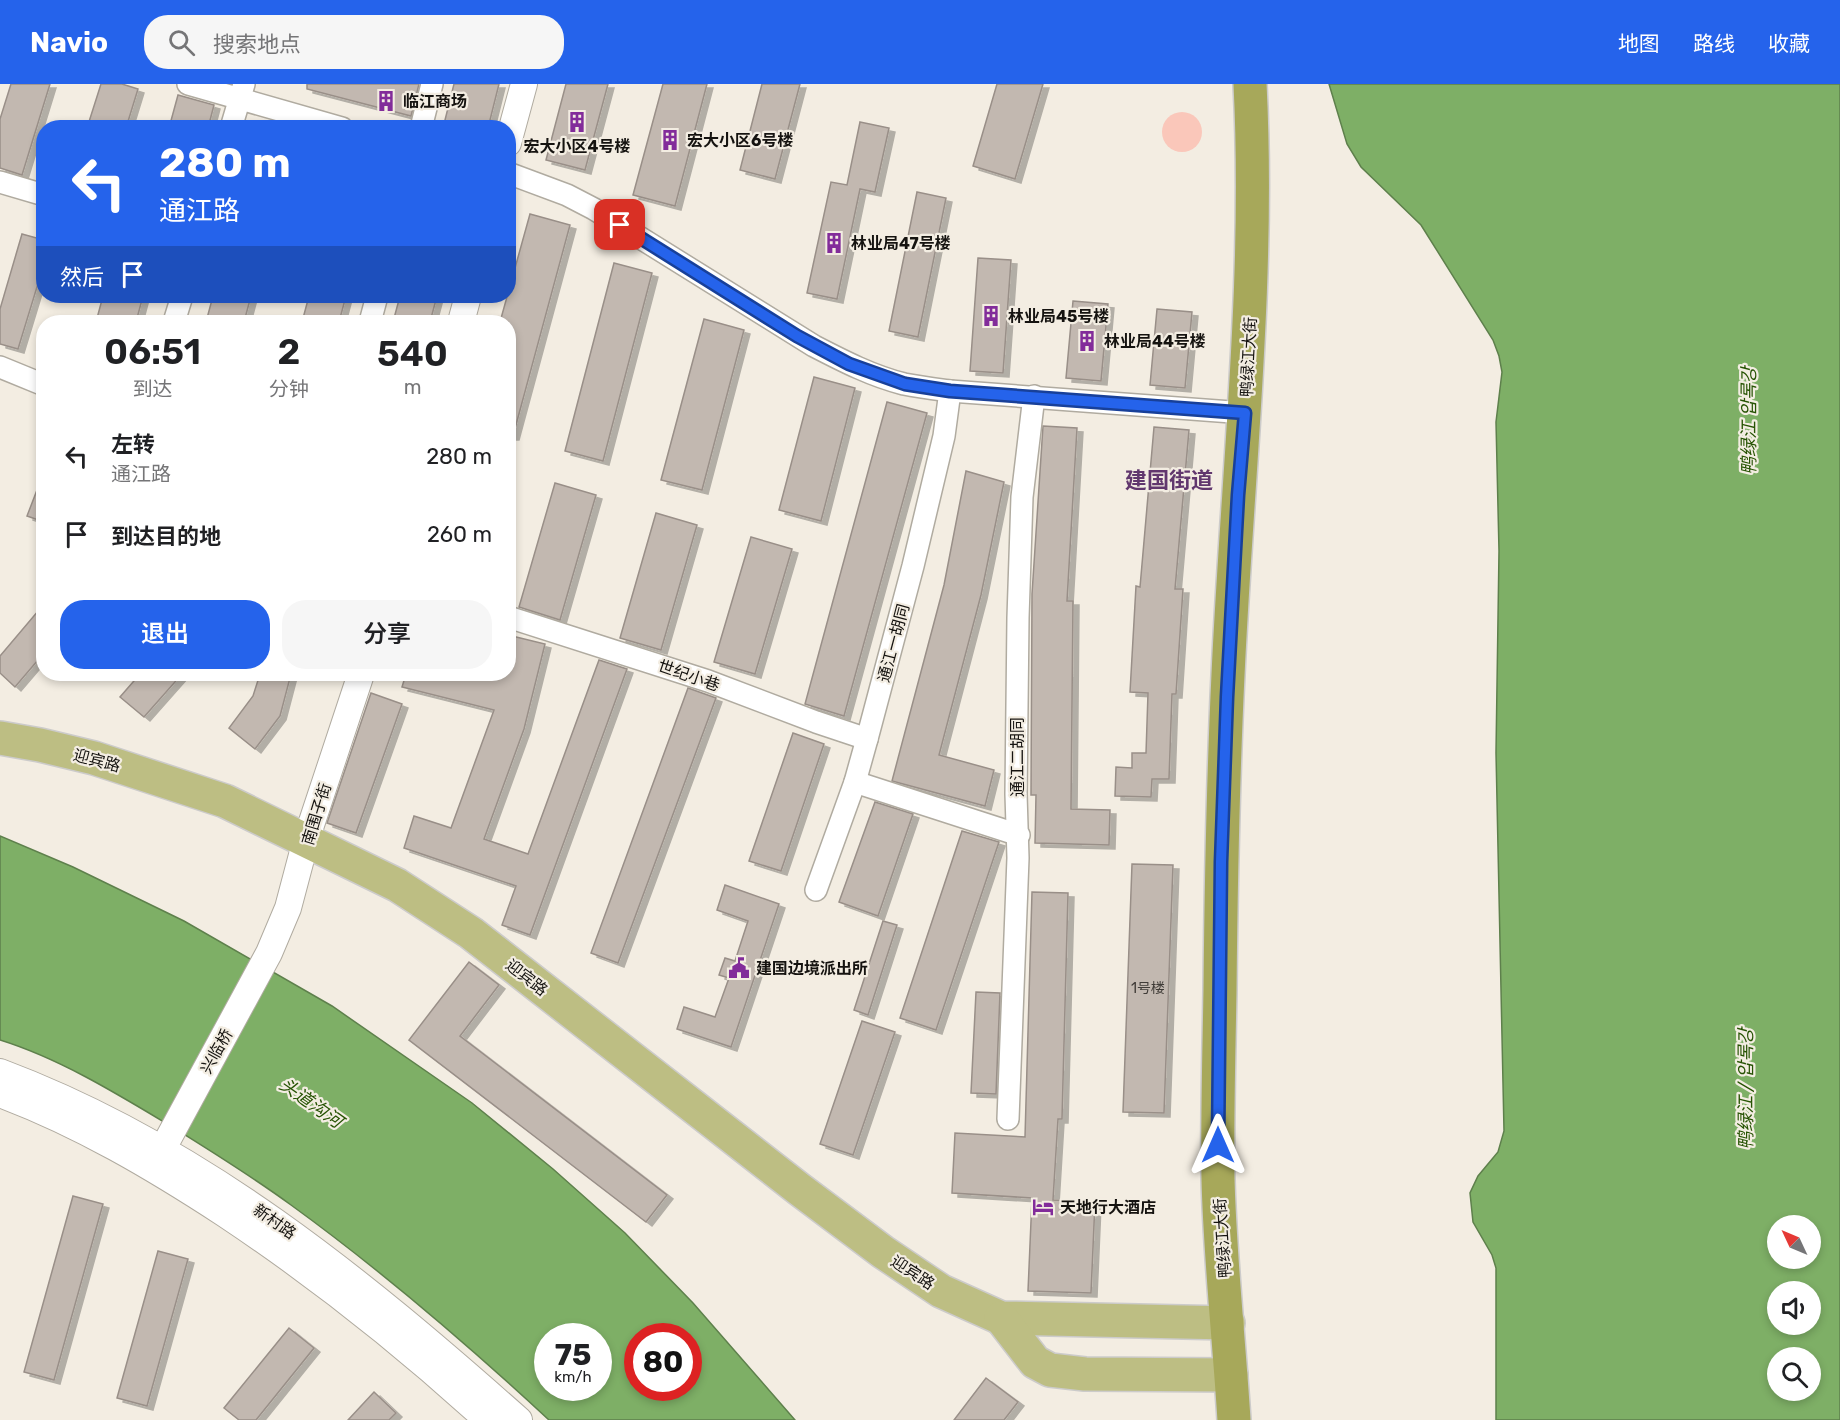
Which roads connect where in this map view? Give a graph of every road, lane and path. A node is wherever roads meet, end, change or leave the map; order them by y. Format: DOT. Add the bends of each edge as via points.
graph roads {
  1 [pos="188,84"];
  2 [pos="432,84"];
  3 [pos="524,84"];
  4 [pos="1229,84"];
  5 [pos="1250,84"];
  6 [pos="242,92"];
  7 [pos="233,120"];
  8 [pos="320,120"];
  9 [pos="423,120"];
  10 [pos="514,120"];
  11 [pos="516,176"];
  12 [pos="0,182"];
  13 [pos="36,193"];
  14 [pos="0,367"];
  15 [pos="36,382"];
  16 [pos="950,391"];
  17 [pos="1034,396"];
  18 [pos="1234,412"];
  19 [pos="516,620"];
  20 [pos="359,681"];
  21 [pos="0,738"];
  22 [pos="867,739"];
  23 [pos="855,782"];
  24 [pos="1019,834"];
  25 [pos="306,840"];
  26 [pos="816,890"];
  27 [pos="269,953"];
  28 [pos="0,1072"];
  29 [pos="0,1094"];
  30 [pos="1008,1119"];
  31 [pos="157,1158"];
  32 [pos="1001,1318"];
  33 [pos="1217,1323"];
  34 [pos="1221,1375"];
  35 [pos="487,1420"];
  36 [pos="519,1420"];
  37 [pos="1213,1420"];
  38 [pos="1234,1420"];
  1 -- 6 [label="street"];
  2 -- 9 [label="street"];
  3 -- 10 [label="street"];
  4 -- 18 [label="highway, 鸭绿江大街"];
  5 -- 18 [label="highway, 鸭绿江大街" via="1252,219"];
  6 -- 7 [label="street"];
  6 -- 8 [label="street"];
  11 -- 16 [label="street" via="594,209 849,364 905,384"];
  12 -- 13 [label="street"];
  14 -- 15 [label="street"];
  16 -- 17 [label="street"];
  16 -- 22 [label="street, 通江一胡同" via="944,436"];
  17 -- 18 [label="street"];
  17 -- 24 [label="street, 通江二胡同" via="1022,497 1016,782"];
  18 -- 33 [label="highway, 鸭绿江大街" via="1221,862"];
  19 -- 22 [label="street, 世纪小巷" via="708,681"];
  20 -- 25 [label="street, 南围子街"];
  21 -- 25 [label="main road, 迎宾路" via="143,773 225,801"];
  22 -- 23 [label="street, 通江一胡同"];
  23 -- 24 [label="street"];
  23 -- 26 [label="street, 通江一胡同"];
  24 -- 30 [label="street, 通江二胡同"];
  25 -- 27 [label="street, 南围子街" via="288,908"];
  25 -- 32 [label="main road, 迎宾路" via="398,885 471,933 883,1252 941,1291"];
  27 -- 31 [label="street, 兴临桥"];
  28 -- 31 [label="street, 新村路" via="102,1115"];
  29 -- 31 [label="street, 新村路" via="95,1136"];
  31 -- 35 [label="street, 新村路" via="331,1289"];
  31 -- 36 [label="street, 新村路" via="245,1200 309,1245"];
  32 -- 33 [label="main road, 迎宾路"];
  32 -- 34 [label="main road, 迎宾路" via="1035,1362 1050,1370"];
  33 -- 34 [label="highway, 鸭绿江大街"];
  34 -- 37 [label="highway, 鸭绿江大街"];
  34 -- 38 [label="highway, 鸭绿江大街"];
}
